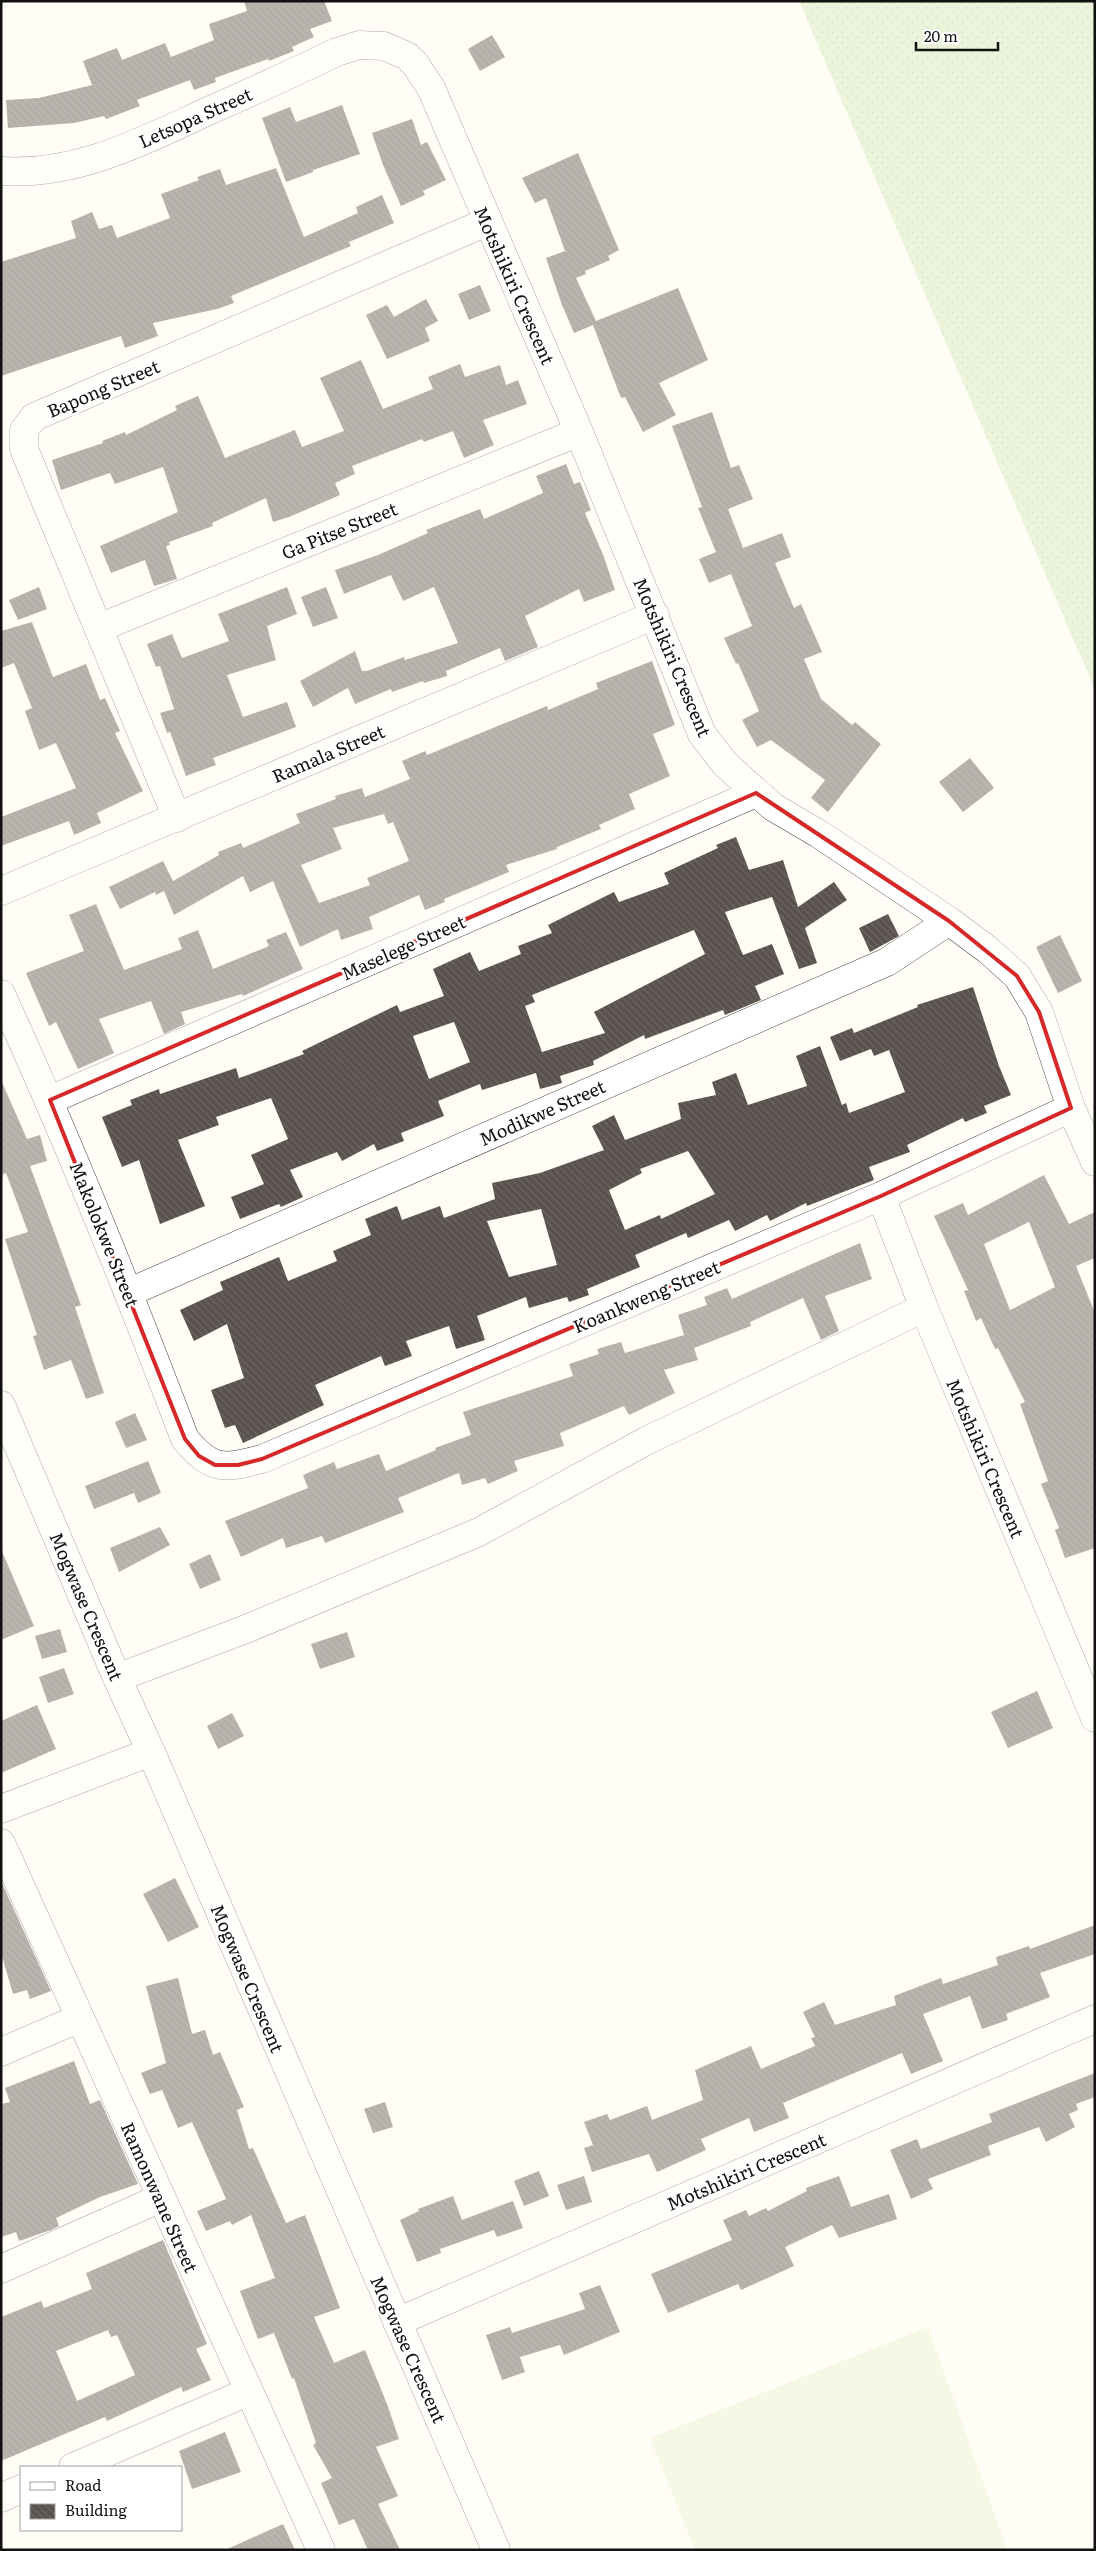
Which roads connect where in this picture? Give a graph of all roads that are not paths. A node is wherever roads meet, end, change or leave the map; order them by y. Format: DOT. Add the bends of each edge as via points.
graph roads {
  1 [pos="384,46"];
  2 [pos="1,171"];
  3 [pos="487,222"];
  4 [pos="579,432"];
  5 [pos="655,615"];
  6 [pos="99,628"];
  7 [pos="756,793"];
  8 [pos="177,818"];
  9 [pos="1,891"];
  10 [pos="949,921"];
  11 [pos="1,994"];
  12 [pos="50,1100"];
  13 [pos="1071,1108"];
  14 [pos="1095,1162"];
  15 [pos="881,1196"];
  16 [pos="130,1292"];
  17 [pos="924,1308"];
  18 [pos="1,1405"];
  19 [pos="215,1465"];
  20 [pos="117,1678"];
  21 [pos="1095,1718"];
  22 [pos="151,1752"];
  23 [pos="1,1809"];
  24 [pos="1,1843"];
  25 [pos="80,2018"];
  26 [pos="1095,2019"];
  27 [pos="1,2052"];
  28 [pos="161,2198"];
  29 [pos="1,2269"];
  30 [pos="396,2322"];
  31 [pos="248,2392"];
  32 [pos="74,2466"];
  33 [pos="20,2489"];
  34 [pos="1,2498"];
  35 [pos="321,2550"];
  36 [pos="496,2550"];
  1 -- 2 [label="street, Letsopa Street" via="359,45 337,52 140,143 97,159 58,169"];
  1 -- 3 [label="street, Motshikiri Crescent" via="415,64 431,88"];
  3 -- 4 [label="street, Motshikiri Crescent"];
  3 -- 6 [label="street, Bapong Street" via="34,417 24,430 24,449"];
  4 -- 5 [label="street, Motshikiri Crescent"];
  4 -- 6 [label="street, Ga Pitse Street"];
  5 -- 7 [label="street, Motshikiri Crescent" via="702,734 725,764"];
  5 -- 8 [label="street, Ramala Street"];
  6 -- 8 [label="street, Bapong Street"];
  7 -- 10 [label="street, Motshikiri Crescent"];
  7 -- 12 [label="street, Maselege Street"];
  8 -- 9 [label="street, Ramala Street"];
  10 -- 13 [label="street, Motshikiri Crescent" via="1017,976 1039,1012"];
  10 -- 16 [label="street, Modikwe Street" via="887,962"];
  11 -- 12 [label="street, Makolokwe Street"];
  12 -- 16 [label="street, Makolokwe Street"];
  13 -- 14 [label="street, Motshikiri Crescent"];
  13 -- 15 [label="street, Koankweng Street"];
  15 -- 17 [label="street, Motshikiri Crescent"];
  15 -- 19 [label="street, Koankweng Street" via="262,1459 238,1465"];
  16 -- 19 [label="street, Makolokwe Street" via="185,1439 200,1456"];
  17 -- 20 [label="street" via="646,1441 479,1532 246,1629"];
  17 -- 21 [label="street, Motshikiri Crescent"];
  18 -- 20 [label="street, Mogwase Crescent"];
  20 -- 22 [label="street, Mogwase Crescent"];
  22 -- 23 [label="street"];
  22 -- 30 [label="street, Mogwase Crescent"];
  24 -- 25 [label="street, Ramonwane Street"];
  25 -- 27 [label="street"];
  25 -- 28 [label="street, Ramonwane Street"];
  26 -- 30 [label="street, Motshikiri Crescent"];
  28 -- 29 [label="street"];
  28 -- 31 [label="street, Ramonwane Street"];
  30 -- 36 [label="street, Mogwase Crescent"];
  31 -- 32 [label="street"];
  31 -- 35 [label="street, Ramonwane Street"];
  33 -- 34 [label="street"];
}
